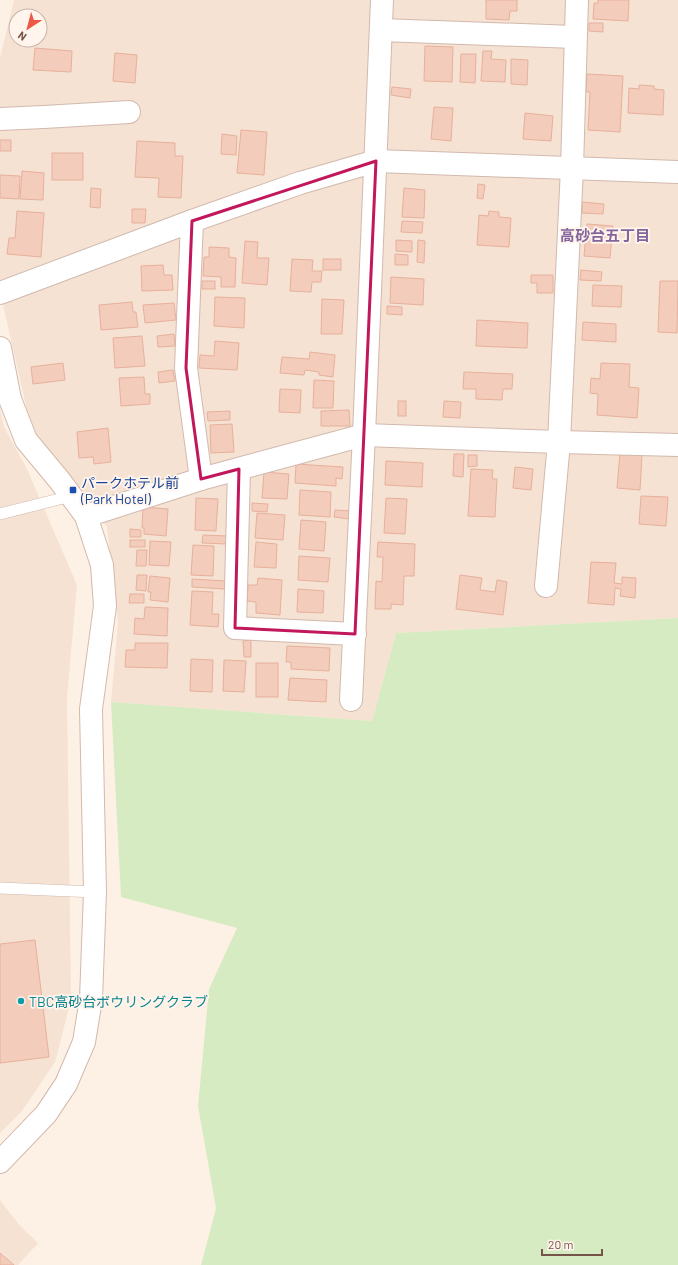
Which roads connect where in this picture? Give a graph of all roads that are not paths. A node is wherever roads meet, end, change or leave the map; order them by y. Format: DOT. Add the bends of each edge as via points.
graph roads {
  1 [pos="382,0"];
  2 [pos="577,0"];
  3 [pos="381,30"];
  4 [pos="575,37"];
  5 [pos="129,112"];
  6 [pos="0,119"];
  7 [pos="376,161"];
  8 [pos="572,168"];
  9 [pos="678,172"];
  10 [pos="192,221"];
  11 [pos="0,293"];
  12 [pos="0,348"];
  13 [pos="364,435"];
  14 [pos="559,442"];
  15 [pos="678,444"];
  16 [pos="239,469"];
  17 [pos="202,479"];
  18 [pos="71,496"];
  19 [pos="0,514"];
  20 [pos="86,516"];
  21 [pos="546,586"];
  22 [pos="355,634"];
  23 [pos="351,700"];
  24 [pos="0,888"];
  25 [pos="95,892"];
  26 [pos="0,1162"];
  1 -- 3 [label="street"];
  2 -- 4 [label="street"];
  3 -- 4 [label="street"];
  3 -- 7 [label="street"];
  4 -- 8 [label="street"];
  5 -- 6 [label="street"];
  7 -- 8 [label="street"];
  7 -- 10 [label="street" via="300,183"];
  7 -- 13 [label="street"];
  8 -- 9 [label="street"];
  8 -- 14 [label="street"];
  10 -- 11 [label="street"];
  10 -- 17 [label="street" via="186,368"];
  12 -- 18 [label="street" via="10,399 26,440"];
  13 -- 14 [label="street"];
  13 -- 16 [label="street"];
  13 -- 22 [label="street"];
  14 -- 15 [label="street"];
  14 -- 21 [label="street"];
  16 -- 17 [label="street"];
  16 -- 22 [label="street" via="235,628"];
  17 -- 20 [label="street"];
  18 -- 19 [label="lane"];
  18 -- 20 [label="street"];
  20 -- 25 [label="street" via="102,565 105,606 91,709"];
  22 -- 23 [label="street"];
  24 -- 25 [label="lane"];
  25 -- 26 [label="street" via="92,999 84,1042 66,1084 46,1114"];
}
